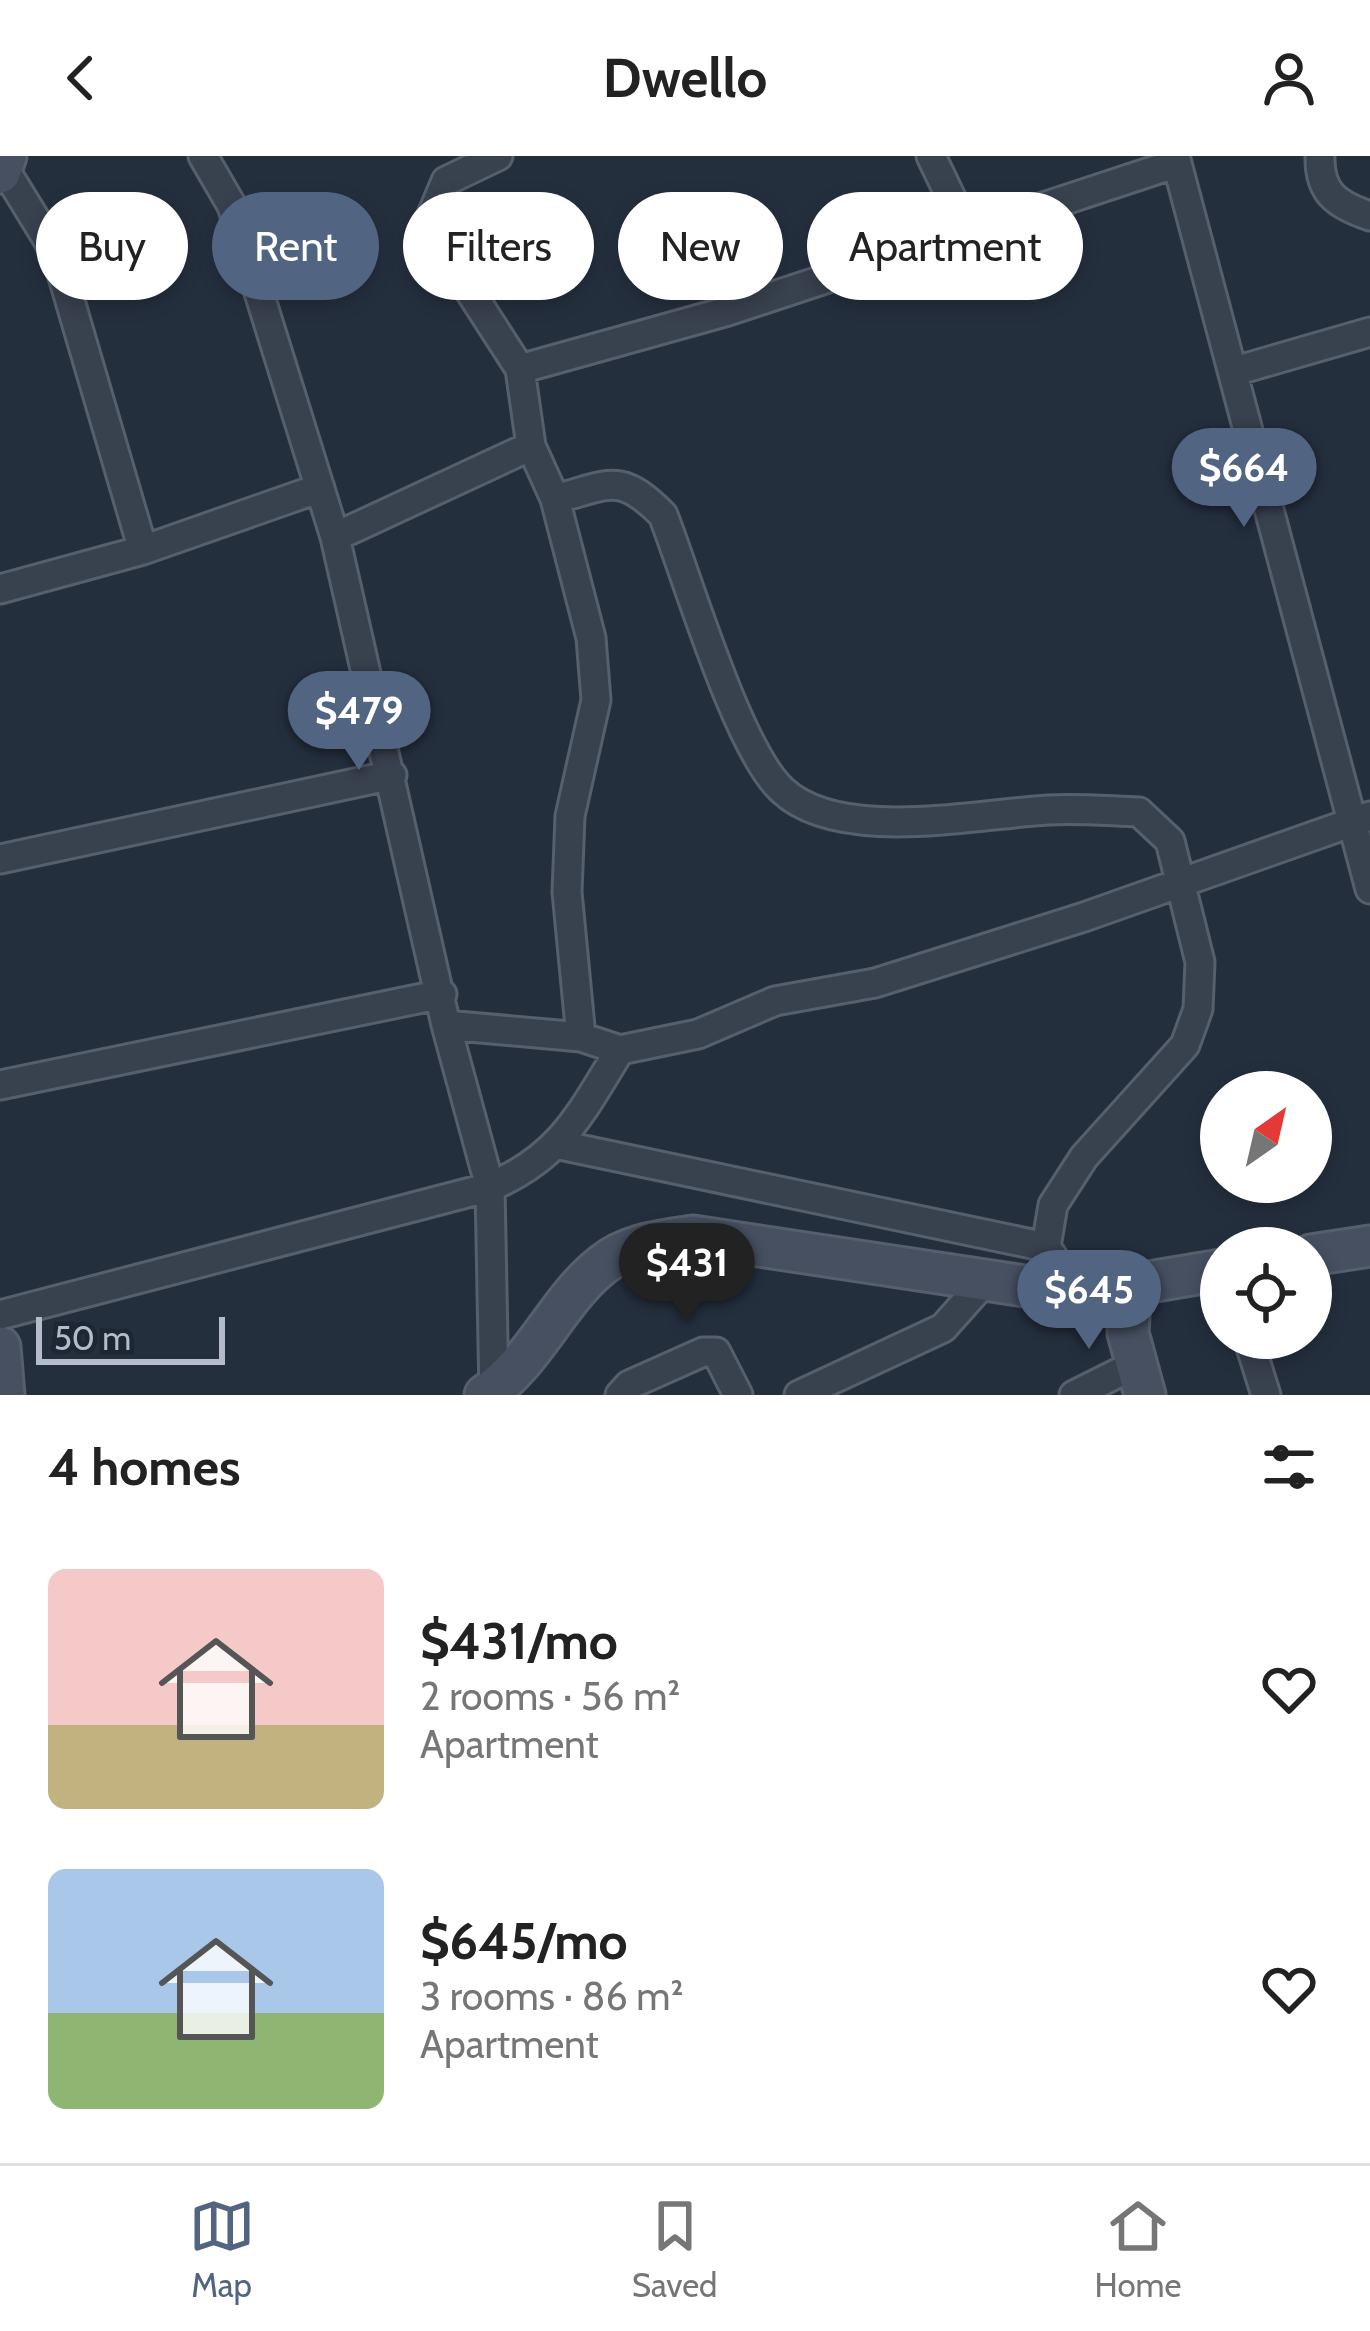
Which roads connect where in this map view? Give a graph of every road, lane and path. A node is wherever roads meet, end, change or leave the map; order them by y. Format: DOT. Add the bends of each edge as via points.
graph roads {
  1 [pos="203,156"];
  2 [pos="498,156"];
  3 [pos="931,156"];
  4 [pos="1320,156"];
  5 [pos="1176,159"];
  6 [pos="3,165"];
  7 [pos="948,192"];
  8 [pos="1083,193"];
  9 [pos="1370,216"];
  10 [pos="807,283"];
  11 [pos="1370,332"];
  12 [pos="520,369"];
  13 [pos="1235,371"];
  14 [pos="531,446"];
  15 [pos="320,488"];
  16 [pos="554,499"];
  17 [pos="334,537"];
  18 [pos="143,550"];
  19 [pos="0,589"];
  20 [pos="392,776"];
  21 [pos="1362,818"];
  22 [pos="0,859"];
  23 [pos="1178,884"];
  24 [pos="1370,889"];
  25 [pos="442,994"];
  26 [pos="446,1025"];
  27 [pos="581,1037"];
  28 [pos="620,1050"];
  29 [pos="0,1085"];
  30 [pos="560,1145"];
  31 [pos="490,1186"];
  32 [pos="1370,1246"];
  33 [pos="1046,1247"];
  34 [pos="1332,1252"];
  35 [pos="1200,1274"];
  36 [pos="984,1282"];
  37 [pos="1130,1302"];
  38 [pos="0,1315"];
  39 [pos="0,1347"];
  40 [pos="1255,1359"];
  41 [pos="1138,1381"];
  42 [pos="491,1393"];
  43 [pos="4,1395"];
  44 [pos="620,1395"];
  45 [pos="738,1395"];
  46 [pos="800,1395"];
  47 [pos="1073,1395"];
  48 [pos="1266,1395"];
  1 -- 15 [label="street" via="232,206"];
  2 -- 12 [label="street" via="446,181 431,217 442,248"];
  3 -- 7 [label="street"];
  4 -- 9 [label="street" via="1326,192"];
  5 -- 8 [label="street"];
  5 -- 13 [label="street"];
  6 -- 18 [label="street" via="56,254"];
  10 -- 12 [label="street"];
  11 -- 13 [label="street"];
  12 -- 14 [label="street"];
  13 -- 21 [label="street"];
  14 -- 16 [label="street"];
  14 -- 17 [label="street"];
  15 -- 17 [label="street"];
  15 -- 18 [label="street"];
  16 -- 23 [label="street" via="615,483 635,487 663,515 750,747 782,792 831,817 876,822 1056,809 1139,812 1170,841"];
  16 -- 27 [label="street" via="591,638 596,700 570,816 567,892"];
  17 -- 20 [label="street"];
  18 -- 19 [label="street"];
  20 -- 22 [label="street"];
  20 -- 25 [label="street"];
  21 -- 23 [label="street"];
  21 -- 24 [label="street"];
  23 -- 28 [label="street" via="875,983 775,1001 698,1034"];
  23 -- 33 [label="street" via="1200,962 1198,1009 1185,1045 1084,1157 1053,1205"];
  25 -- 26 [label="street"];
  25 -- 29 [label="street"];
  26 -- 27 [label="street"];
  26 -- 31 [label="street"];
  27 -- 28 [label="street"];
  28 -- 30 [label="street"];
  30 -- 31 [label="street"];
  30 -- 33 [label="street"];
  31 -- 38 [label="street"];
  31 -- 42 [label="street"];
  32 -- 34 [label="street"];
  33 -- 37 [label="street" via="1066,1276"];
  35 -- 37 [label="street" via="1131,1285"];
  36 -- 37 [label="street"];
  36 -- 42 [label="street" via="779,1246 693,1236 649,1243 611,1259"];
  36 -- 46 [label="street" via="943,1328"];
  37 -- 41 [label="street"];
  39 -- 43 [label="street"];
  40 -- 48 [label="street"];
  41 -- 47 [label="street"];
  44 -- 45 [label="street" via="629,1384 716,1352"];
}
